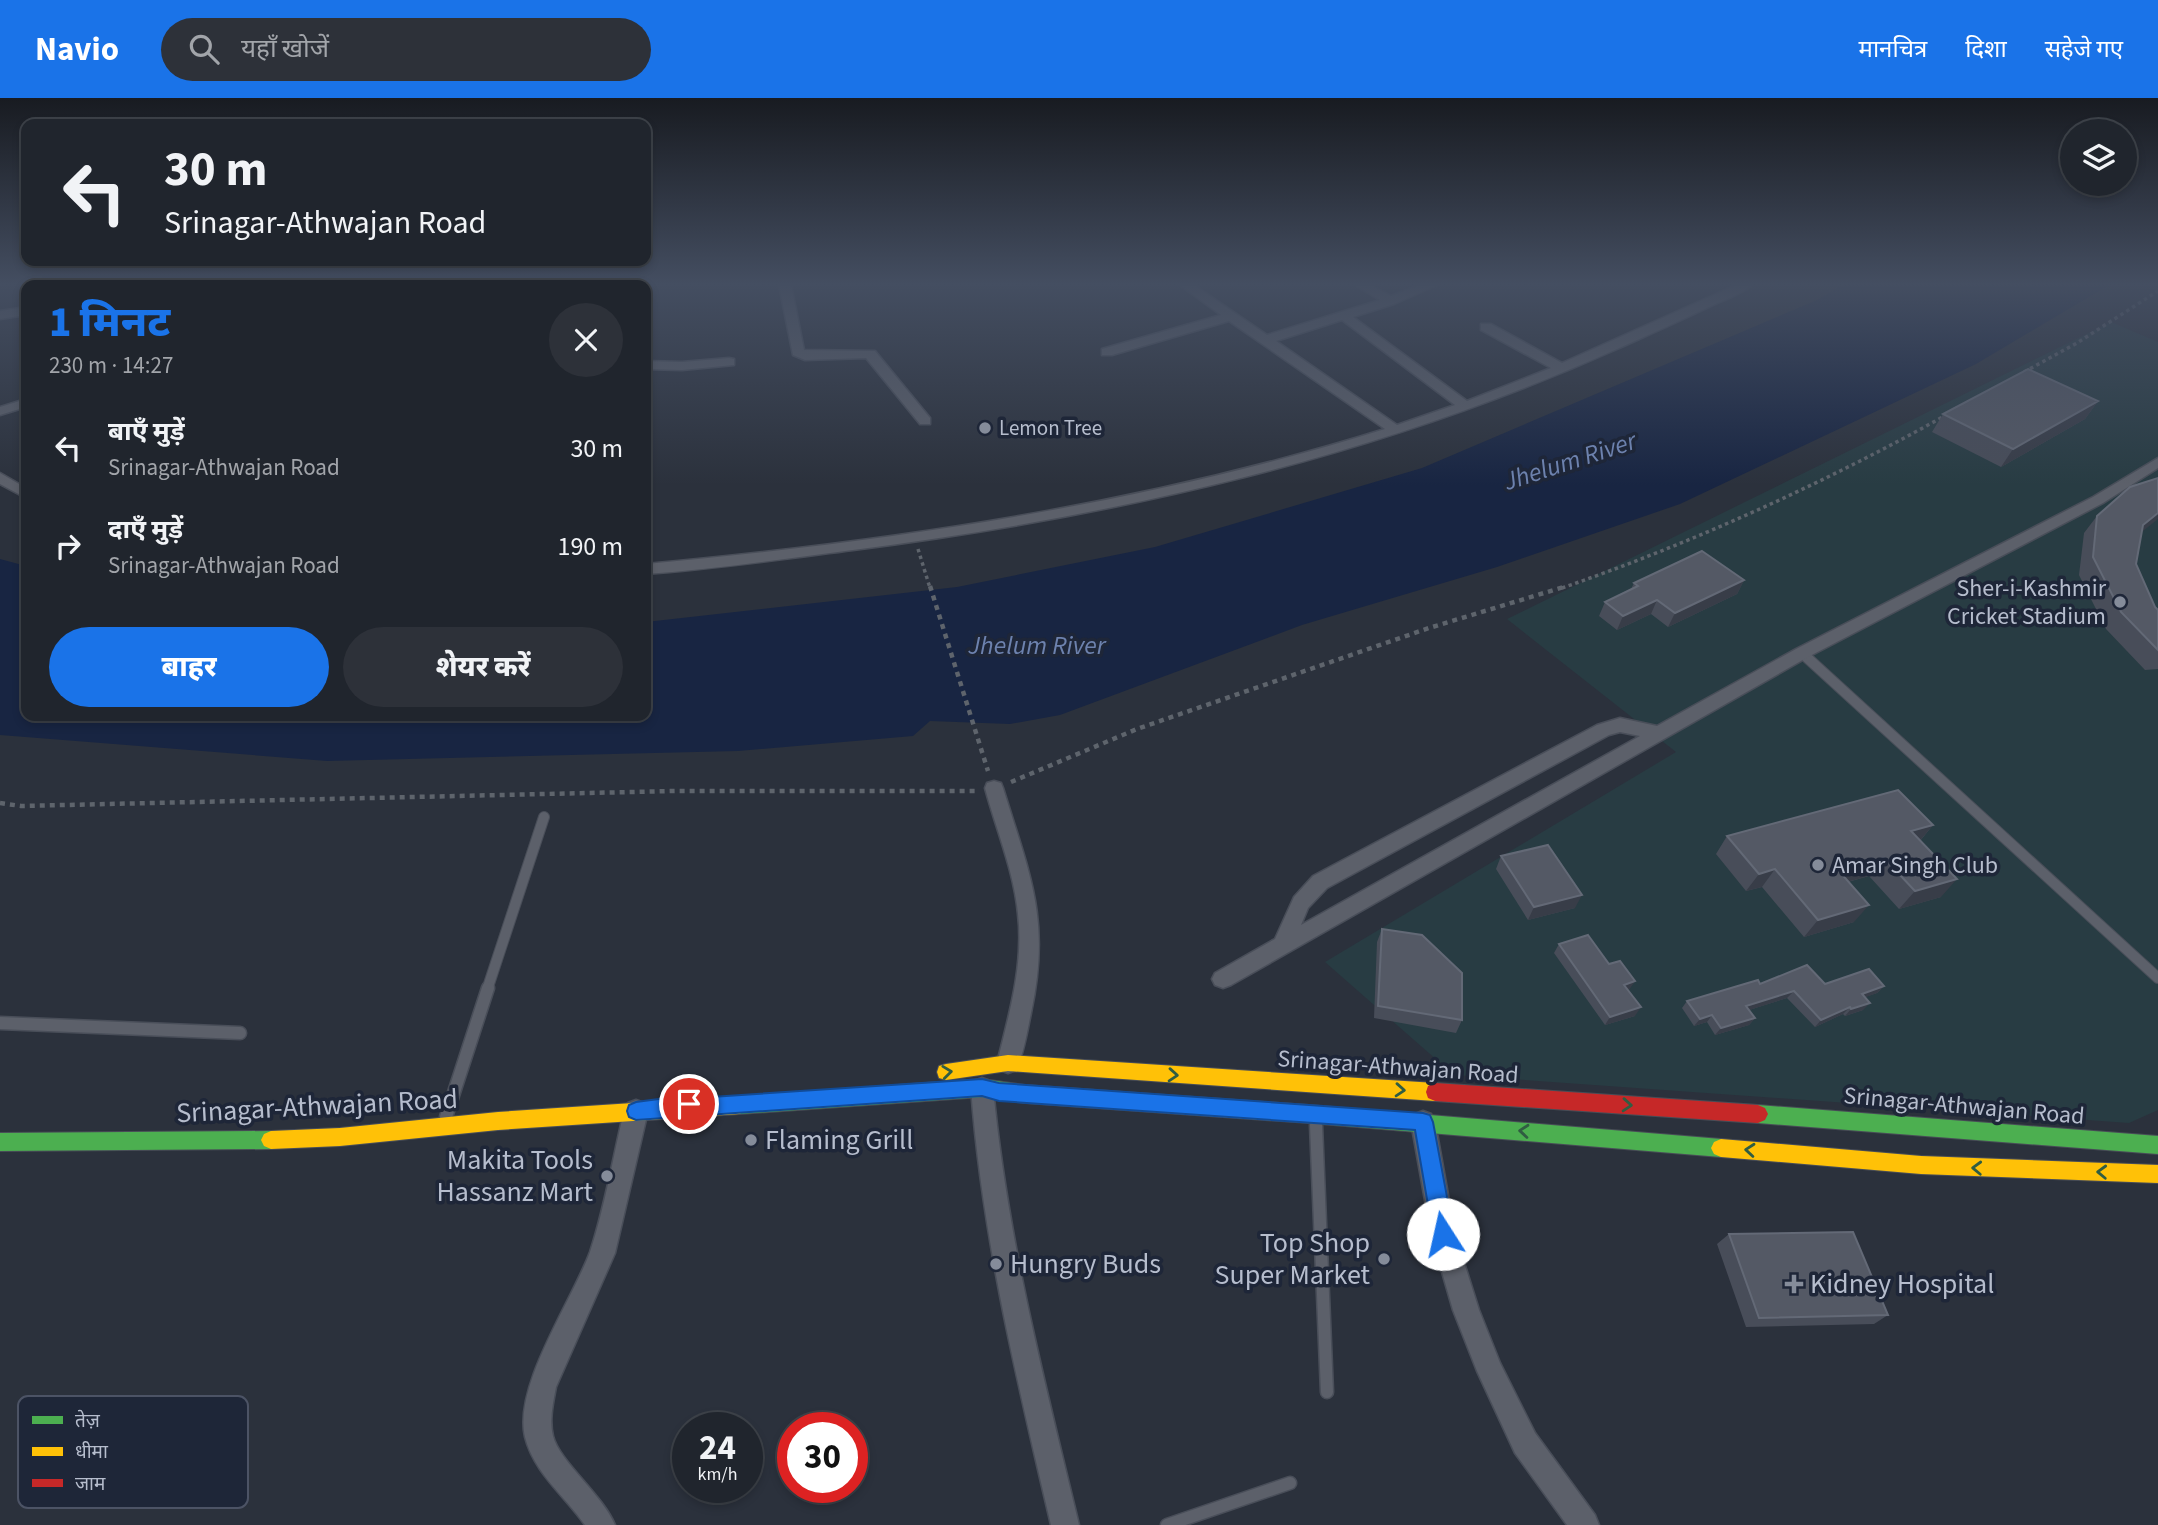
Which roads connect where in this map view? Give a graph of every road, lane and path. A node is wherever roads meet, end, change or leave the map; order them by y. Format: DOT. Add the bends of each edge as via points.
graph roads {
  1 [pos="798,352"];
  2 [pos="1283,352"];
  3 [pos="1392,352"];
  4 [pos="1531,352"];
  5 [pos="1601,352"];
  6 [pos="2061,352"];
  7 [pos="729,362"];
  8 [pos="651,365"];
  9 [pos="1562,369"];
  10 [pos="2019,375"];
  11 [pos="21,405"];
  12 [pos="1465,407"];
  13 [pos="0,411"];
  14 [pos="1950,413"];
  15 [pos="925,421"];
  16 [pos="1395,430"];
  17 [pos="2158,462"];
  18 [pos="0,477"];
  19 [pos="21,491"];
  20 [pos="920,558"];
  21 [pos="651,568"];
  22 [pos="1802,653"];
  23 [pos="1661,734"];
  24 [pos="990,778"];
  25 [pos="0,803"];
  26 [pos="544,817"];
  27 [pos="1284,945"];
  28 [pos="2158,978"];
  29 [pos="1223,979"];
  30 [pos="0,1023"];
  31 [pos="240,1033"];
  32 [pos="1008,1063"];
  33 [pos="982,1088"];
  34 [pos="636,1111"];
  35 [pos="1315,1114"];
  36 [pos="1423,1122"];
  37 [pos="442,1127"];
  38 [pos="0,1142"];
  39 [pos="2158,1145"];
  40 [pos="2158,1174"];
  41 [pos="1327,1392"];
  42 [pos="1290,1483"];
  43 [pos="601,1525"];
  44 [pos="1065,1525"];
  45 [pos="1167,1525"];
  46 [pos="1585,1525"];
  1 -- 15 [label="street" via="805,356 870,354"];
  2 -- 16 [label="street"];
  3 -- 12 [label="street"];
  4 -- 9 [label="street"];
  5 -- 9 [label="street"];
  6 -- 10 [label="path"];
  7 -- 8 [label="street"];
  9 -- 12 [label="street"];
  11 -- 13 [label="street"];
  12 -- 16 [label="street"];
  14 -- 24 [label="path" via="1880,452 1640,561"];
  16 -- 21 [label="street" via="1177,490 1060,514 916,538"];
  17 -- 22 [label="street" via="2098,500"];
  18 -- 19 [label="street"];
  20 -- 24 [label="path"];
  22 -- 23 [label="street"];
  22 -- 28 [label="lane"];
  23 -- 27 [label="street"];
  23 -- 27 [label="street" via="1620,725 1603,730 1320,882 1295,910"];
  24 -- 25 [label="path" via="959,793 675,791"];
  24 -- 32 [label="street" via="1025,894 1030,944"];
  26 -- 37 [label="lane"];
  27 -- 29 [label="street"];
  30 -- 31 [label="lane"];
  34 -- 32 [label="highway, Srinagar-Athwajan Road, one-way"];
  32 -- 39 [label="highway, Srinagar-Athwajan Road, one-way"];
  33 -- 34 [label="highway, Srinagar-Athwajan Road"];
  33 -- 35 [label="highway, Srinagar-Athwajan Road"];
  33 -- 44 [label="street" via="997,1211"];
  34 -- 37 [label="highway, Srinagar-Athwajan Road"];
  34 -- 43 [label="street" via="602,1253 537,1407 536,1432 544,1450"];
  35 -- 36 [label="highway, Srinagar-Athwajan Road"];
  35 -- 41 [label="lane"];
  40 -- 36 [label="highway, Srinagar-Athwajan Road, one-way" via="1921,1165"];
  36 -- 46 [label="street" via="1443,1234 1490,1371 1525,1443"];
  37 -- 38 [label="highway, Srinagar-Athwajan Road" via="239,1141"];
  42 -- 45 [label="lane"];
}
